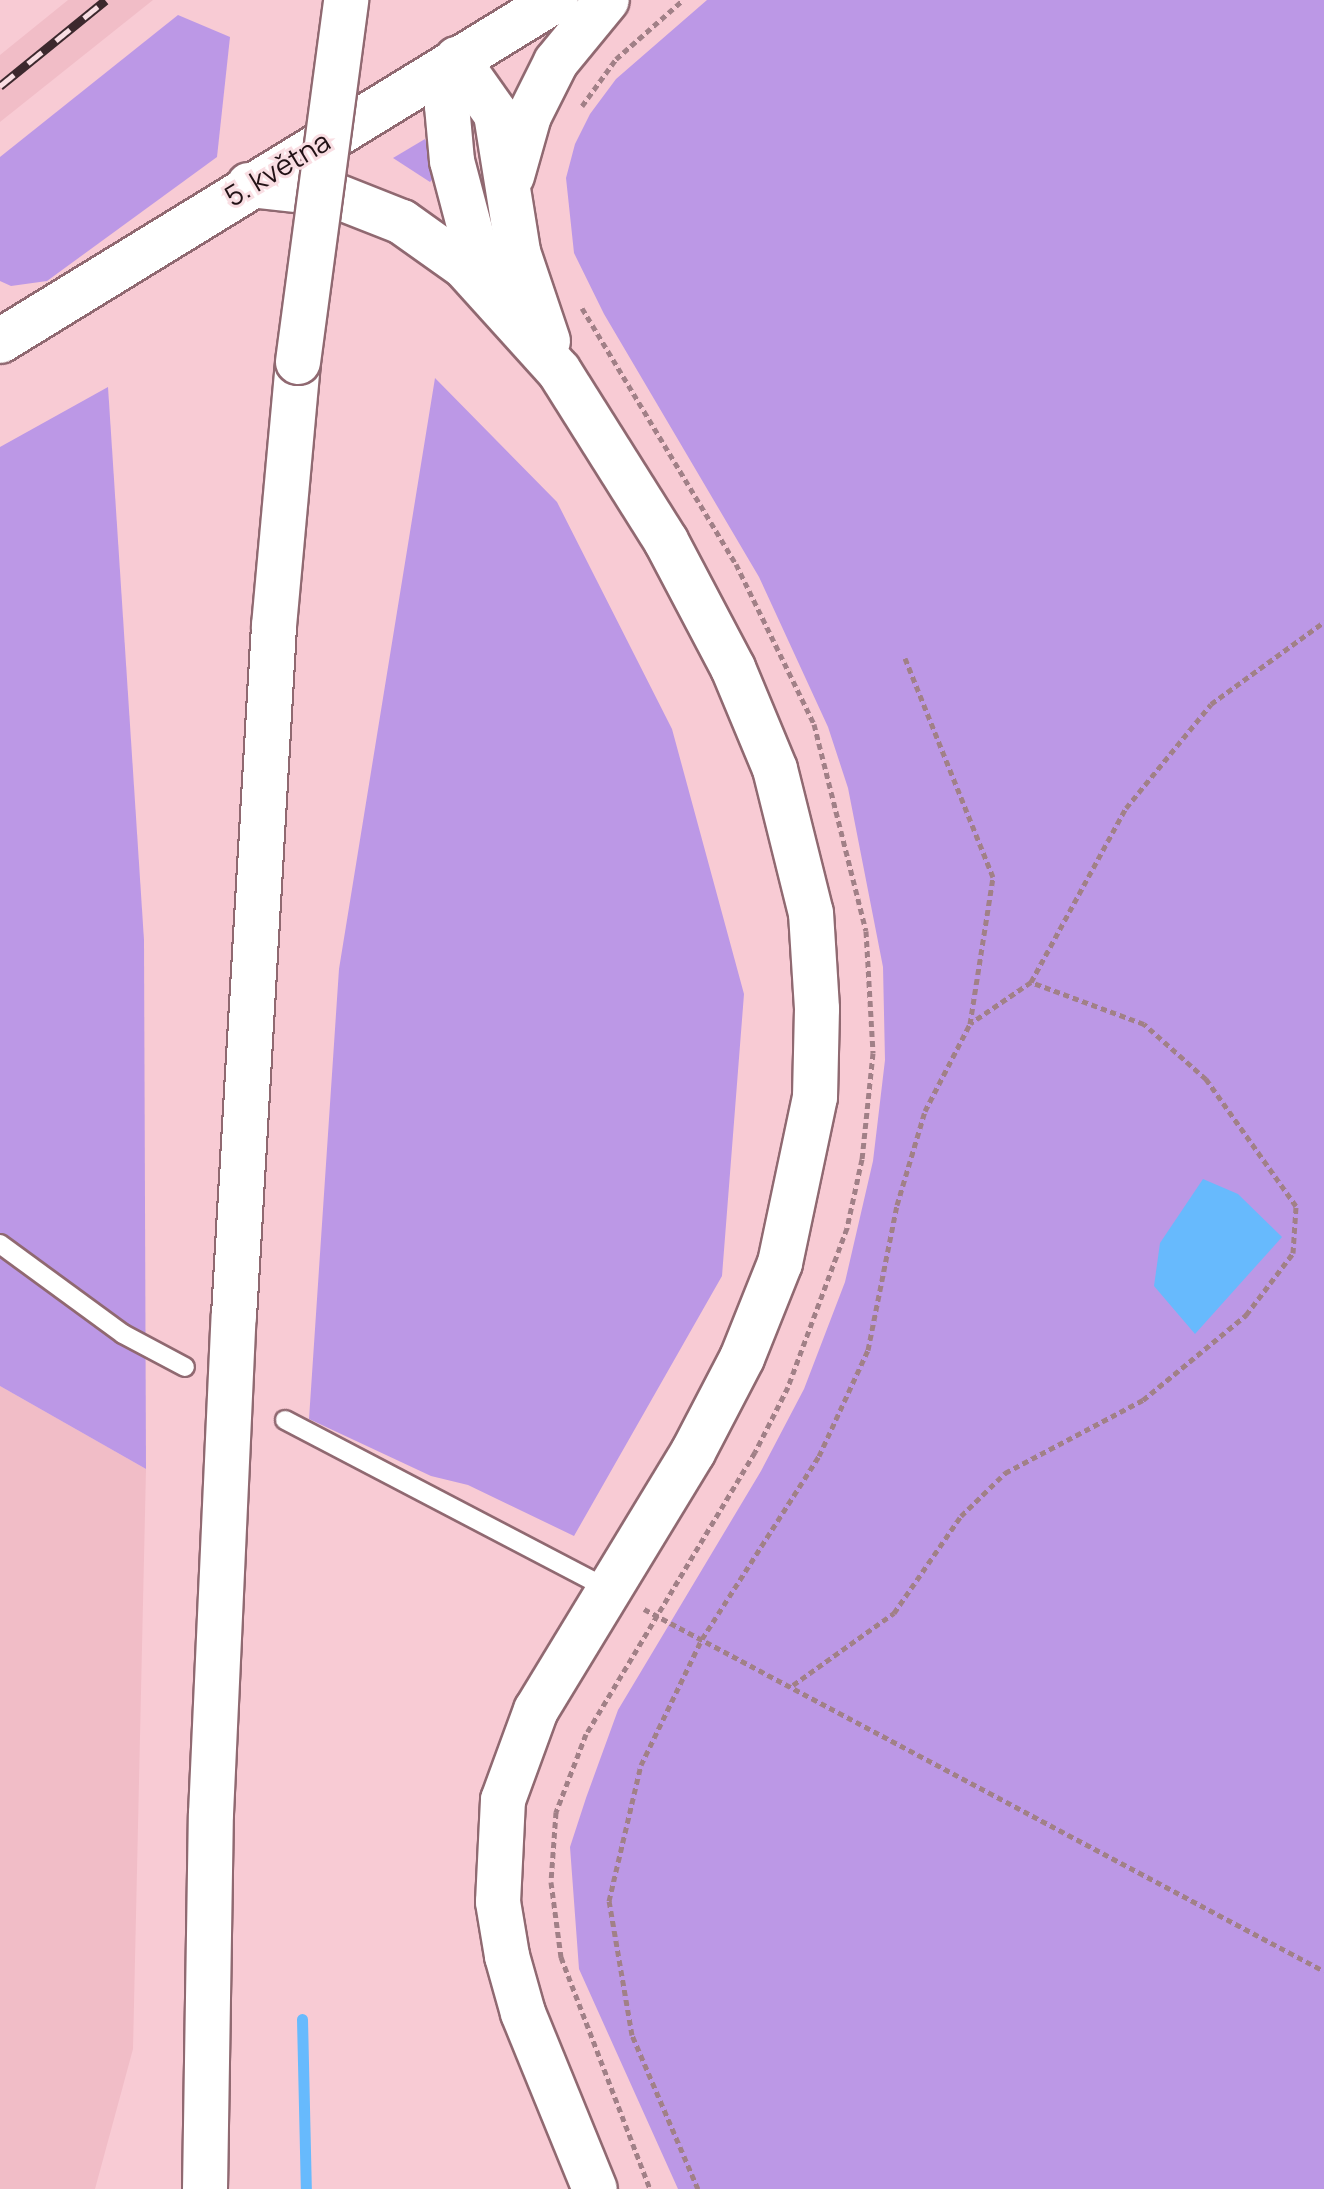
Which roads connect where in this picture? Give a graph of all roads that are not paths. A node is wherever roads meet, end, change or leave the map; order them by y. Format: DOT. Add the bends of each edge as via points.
graph roads {
  1 [pos="346,0"];
  2 [pos="556,0"];
  3 [pos="607,0"];
  4 [pos="457,59"];
  5 [pos="249,185"];
  6 [pos="507,194"];
  7 [pos="505,308"];
  8 [pos="0,341"];
  9 [pos="559,371"];
  10 [pos="0,1244"];
  11 [pos="185,1367"];
  12 [pos="285,1420"];
  13 [pos="608,1589"];
  14 [pos="205,2189"];
  15 [pos="595,2189"];
  1 -- 14 [label="street, bridge" via="298,362 274,626 211,1814"];
  2 -- 4 [label="street, 5. května"];
  3 -- 6 [label="street" via="563,52 539,93"];
  4 -- 5 [label="street, 5. května"];
  4 -- 6 [label="street" via="496,114"];
  4 -- 7 [label="street" via="447,106 452,161 474,244"];
  5 -- 7 [label="street" via="304,189 368,205 428,239"];
  5 -- 8 [label="street, 5. května"];
  6 -- 9 [label="street" via="527,286"];
  7 -- 9 [label="street"];
  9 -- 13 [label="street" via="666,541 756,720 803,872 817,1009 808,1144 767,1299 693,1452"];
  10 -- 11 [label="lane" via="123,1334"];
  12 -- 13 [label="lane"];
  13 -- 15 [label="street" via="522,1741 503,1800 497,1875 501,1930 514,1984"];
}
